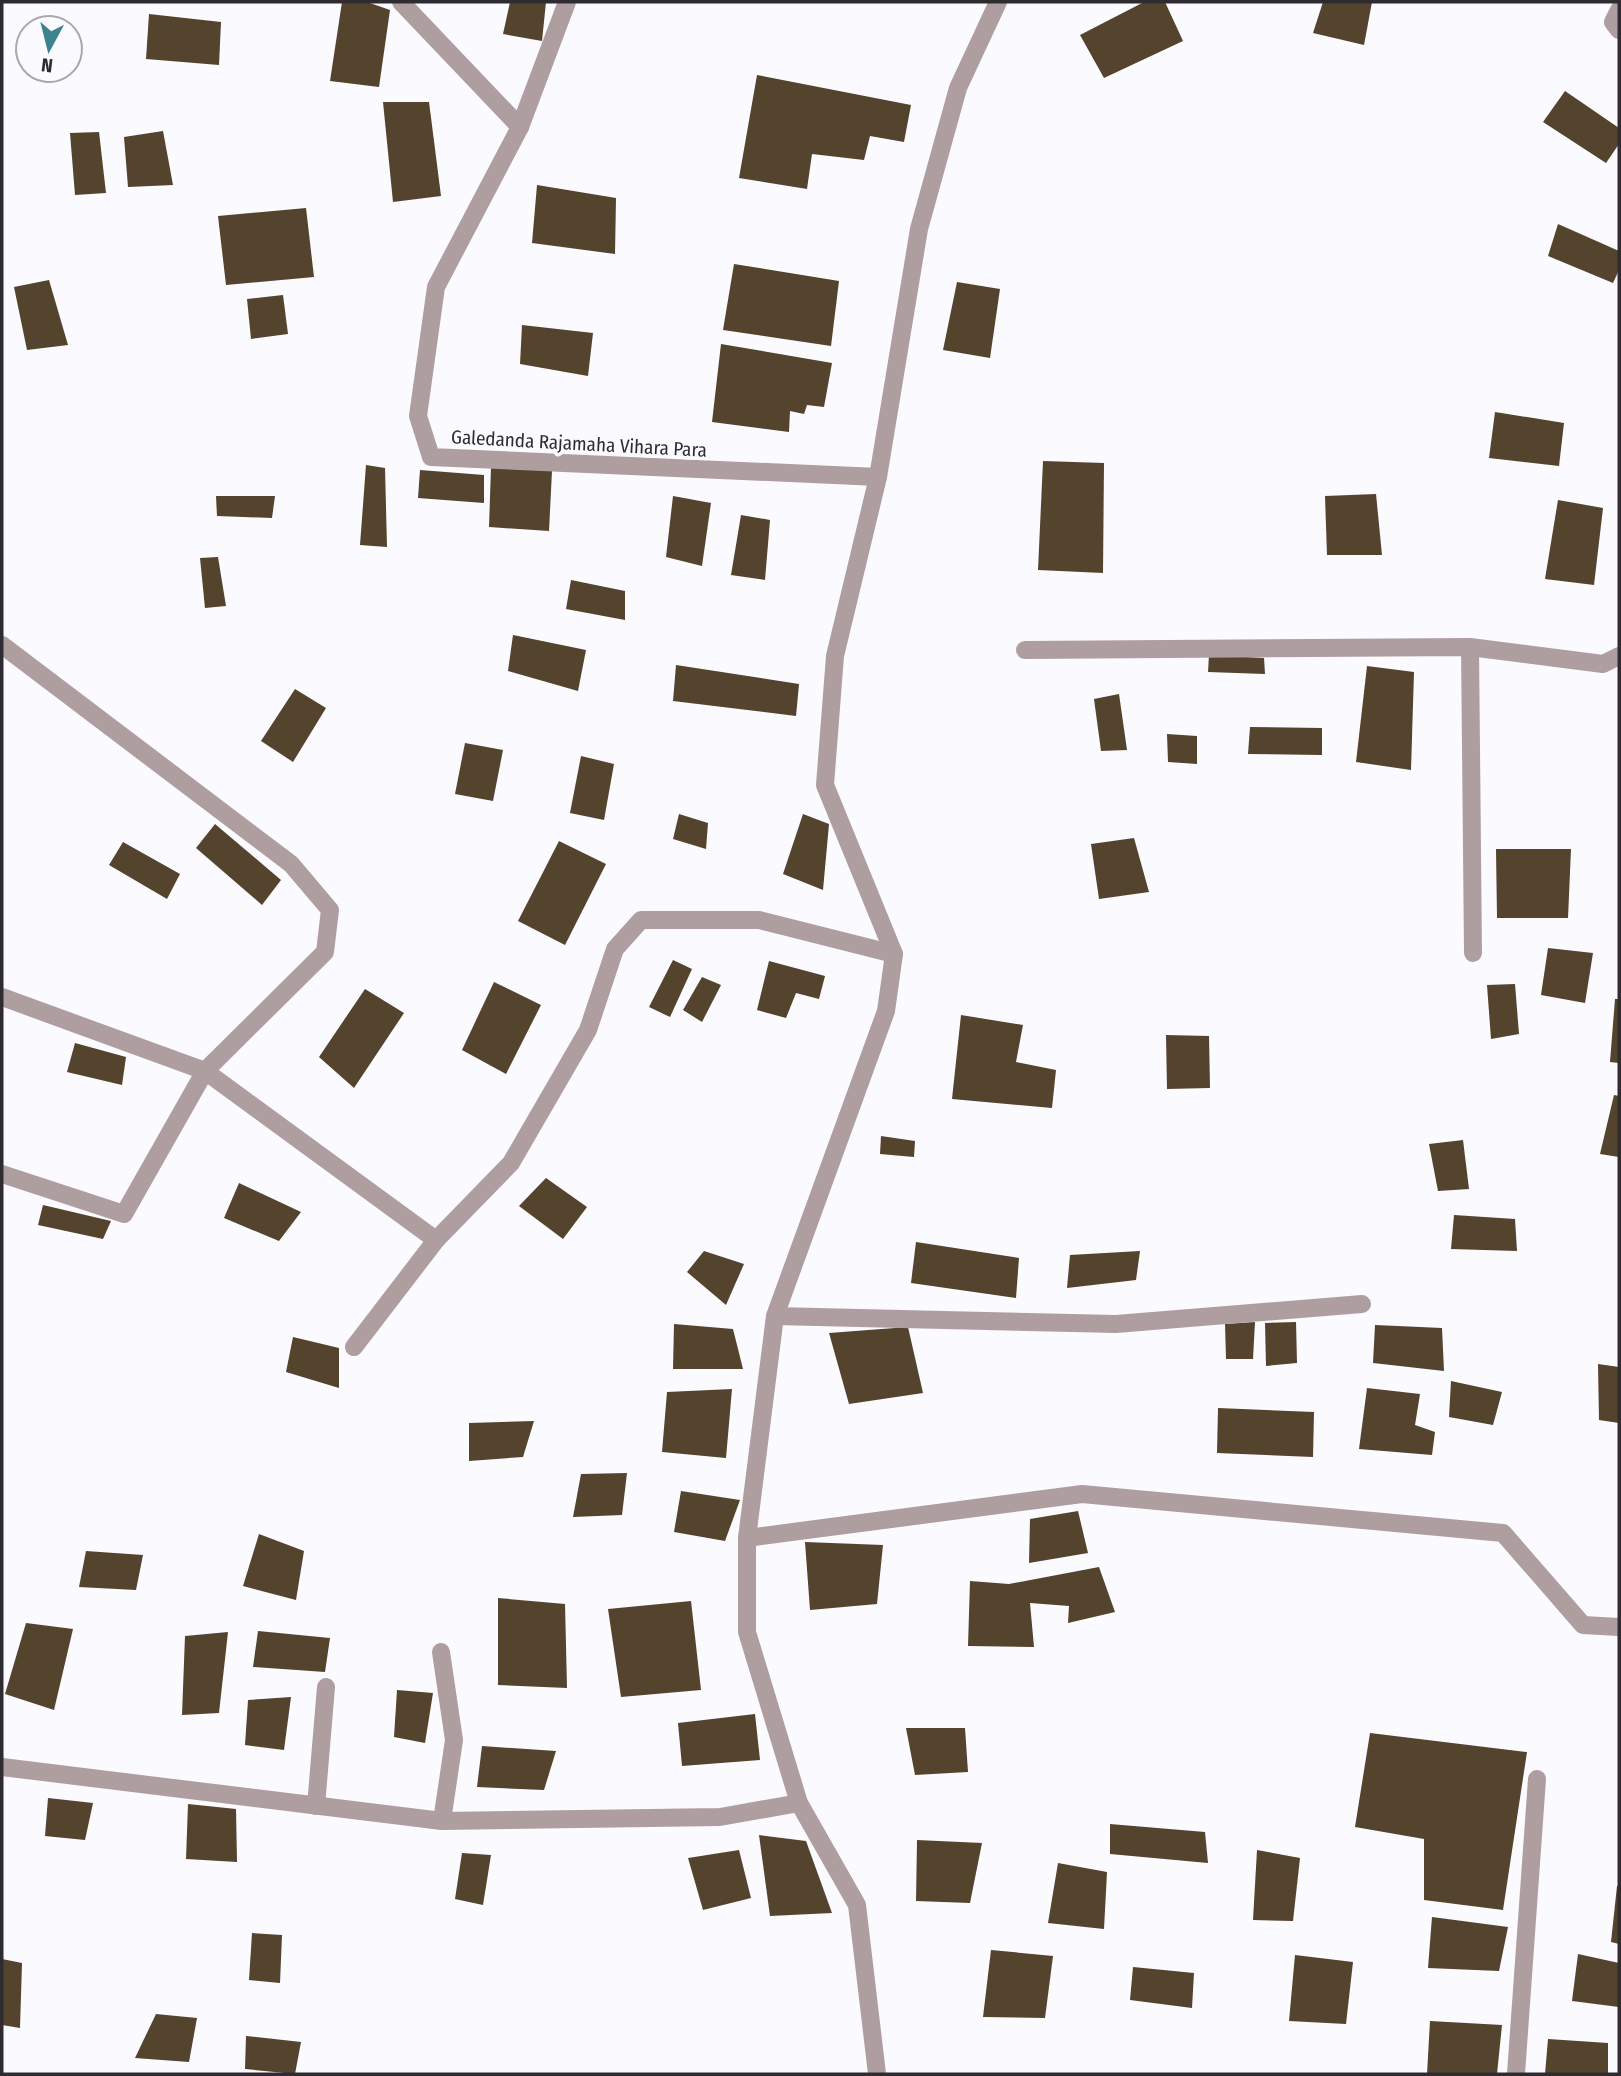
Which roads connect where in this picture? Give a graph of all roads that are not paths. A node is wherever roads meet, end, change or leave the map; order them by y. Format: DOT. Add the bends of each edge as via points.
graph roads {
  1 [pos="401,2"];
  2 [pos="567,2"];
  3 [pos="998,2"];
  4 [pos="1619,9"];
  5 [pos="1619,30"];
  6 [pos="520,127"];
  7 [pos="878,477"];
  8 [pos="2,645"];
  9 [pos="1470,647"];
  10 [pos="1025,650"];
  11 [pos="1619,656"];
  12 [pos="1473,953"];
  13 [pos="894,954"];
  14 [pos="2,997"];
  15 [pos="205,1071"];
  16 [pos="2,1174"];
  17 [pos="436,1240"];
  18 [pos="1362,1304"];
  19 [pos="775,1316"];
  20 [pos="354,1347"];
  21 [pos="747,1538"];
  22 [pos="1619,1627"];
  23 [pos="440,1652"];
  24 [pos="326,1687"];
  25 [pos="2,1767"];
  26 [pos="1536,1779"];
  27 [pos="799,1802"];
  28 [pos="316,1806"];
  29 [pos="442,1821"];
  30 [pos="877,2074"];
  31 [pos="1516,2074"];
  1 -- 6 [label="street"];
  2 -- 6 [label="street, Galedanda Rajamaha Vihara Para"];
  3 -- 7 [label="street" via="958,88 919,229"];
  4 -- 5 [label="street" via="1613,22"];
  6 -- 7 [label="street, Galedanda Rajamaha Vihara Para" via="436,287 418,416 430,457"];
  7 -- 13 [label="street" via="835,656 825,785"];
  8 -- 15 [label="street" via="291,864 330,910 324,952"];
  9 -- 10 [label="street"];
  9 -- 11 [label="street" via="1603,664"];
  9 -- 12 [label="street"];
  13 -- 17 [label="street" via="759,920 641,920 615,949 588,1030 511,1163"];
  13 -- 19 [label="street" via="886,1011"];
  14 -- 15 [label="street"];
  15 -- 16 [label="street" via="124,1214"];
  15 -- 17 [label="street"];
  17 -- 20 [label="street"];
  18 -- 19 [label="street" via="1116,1324"];
  19 -- 21 [label="street"];
  21 -- 22 [label="street" via="1082,1494 1503,1533 1583,1625"];
  21 -- 27 [label="street" via="747,1632"];
  23 -- 29 [label="street" via="454,1740"];
  24 -- 28 [label="street"];
  25 -- 28 [label="street"];
  26 -- 31 [label="street"];
  27 -- 29 [label="street" via="720,1817"];
  27 -- 30 [label="street" via="857,1905"];
  28 -- 29 [label="street"];
}
